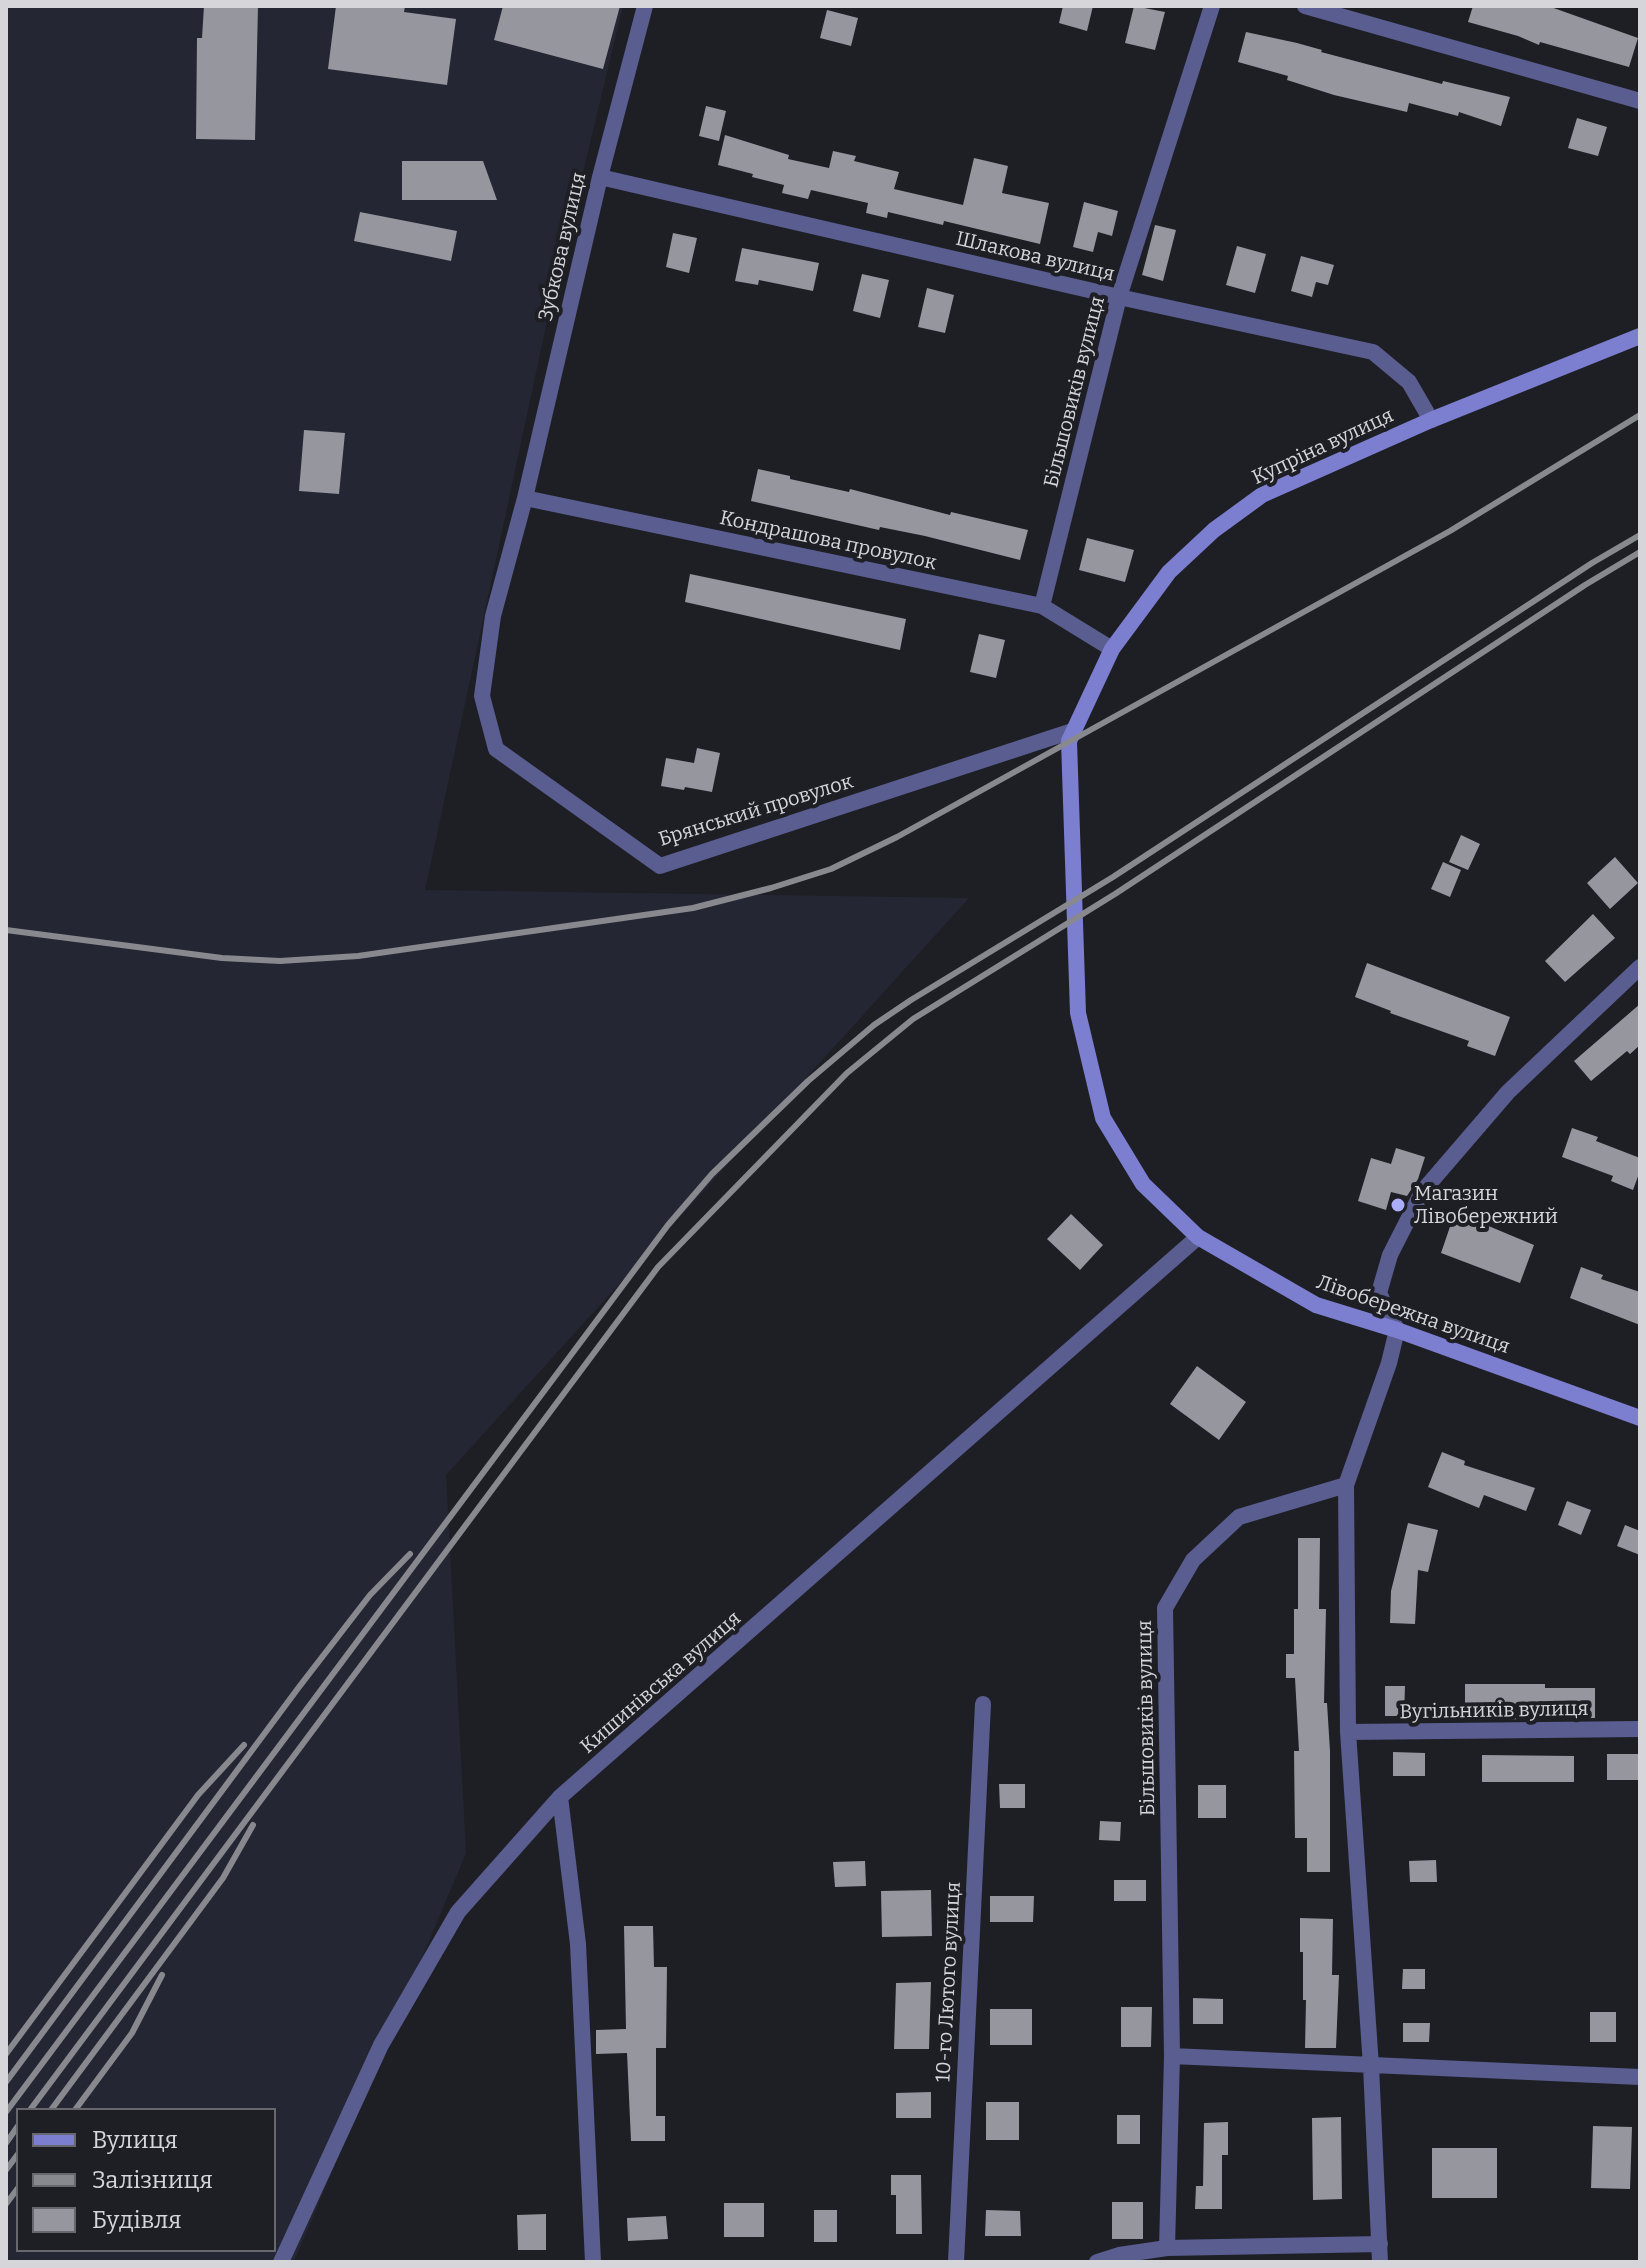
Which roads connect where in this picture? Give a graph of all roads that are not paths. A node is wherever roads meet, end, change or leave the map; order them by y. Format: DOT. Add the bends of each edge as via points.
graph roads {
  1 [pos="645,6"];
  2 [pos="1212,6"];
  3 [pos="1305,6"];
  4 [pos="1640,101"];
  5 [pos="600,177"];
  6 [pos="1119,297"];
  7 [pos="1640,336"];
  8 [pos="1431,420"];
  9 [pos="525,498"];
  10 [pos="1042,606"];
  11 [pos="1112,649"];
  12 [pos="1072,731"];
  13 [pos="1640,967"];
  14 [pos="1198,1237"];
  15 [pos="1397,1330"];
  16 [pos="1640,1418"];
  17 [pos="1346,1485"];
  18 [pos="983,1704"];
  19 [pos="1640,1729"];
  20 [pos="1348,1732"];
  21 [pos="560,1797"];
  22 [pos="1172,2056"];
  23 [pos="1371,2066"];
  24 [pos="1640,2077"];
  25 [pos="1380,2244"];
  26 [pos="1167,2248"];
  27 [pos="281,2262"];
  28 [pos="593,2262"];
  29 [pos="956,2262"];
  30 [pos="1097,2262"];
  31 [pos="1380,2262"];
  1 -- 5 [label="street, Зубкова вулиця"];
  2 -- 6 [label="street, Більшовиків вулиця"];
  3 -- 4 [label="street"];
  5 -- 6 [label="street, Шлакова вулиця"];
  5 -- 9 [label="street, Зубкова вулиця"];
  6 -- 8 [label="street, Шлакова вулиця" via="1373,352 1409,382"];
  6 -- 10 [label="street, Більшовиків вулиця"];
  7 -- 8 [label="main road, Купріна вулиця"];
  8 -- 11 [label="main road, Купріна вулиця" via="1262,495 1169,572"];
  9 -- 10 [label="street, Кондрашова провулок"];
  9 -- 12 [label="street, Брянський провулок" via="493,616 482,696 496,749 660,866"];
  10 -- 11 [label="street, Кондрашова провулок"];
  11 -- 12 [label="main road, Купріна вулиця"];
  12 -- 14 [label="main road, Лівобережна вулиця" via="1078,1013 1103,1118 1143,1184"];
  13 -- 15 [label="street" via="1508,1092 1422,1192 1390,1255 1379,1293"];
  14 -- 15 [label="main road, Лівобережна вулиця" via="1316,1305"];
  14 -- 21 [label="street, Кишинівська вулиця"];
  15 -- 16 [label="main road, Лівобережна вулиця"];
  15 -- 17 [label="street"];
  17 -- 20 [label="street"];
  17 -- 22 [label="street, Більшовиків вулиця" via="1239,1517 1193,1560 1165,1608"];
  18 -- 29 [label="street, 10-го Лютого вулиця"];
  19 -- 20 [label="street, Вугільників вулиця"];
  20 -- 23 [label="street"];
  21 -- 27 [label="street, Кишинівська вулиця" via="458,1912 381,2045"];
  21 -- 28 [label="street" via="578,1944"];
  22 -- 23 [label="street"];
  22 -- 26 [label="street, Більшовиків вулиця"];
  23 -- 24 [label="street"];
  23 -- 25 [label="street"];
  25 -- 26 [label="street"];
  25 -- 31 [label="street"];
  26 -- 30 [label="street"];
}
